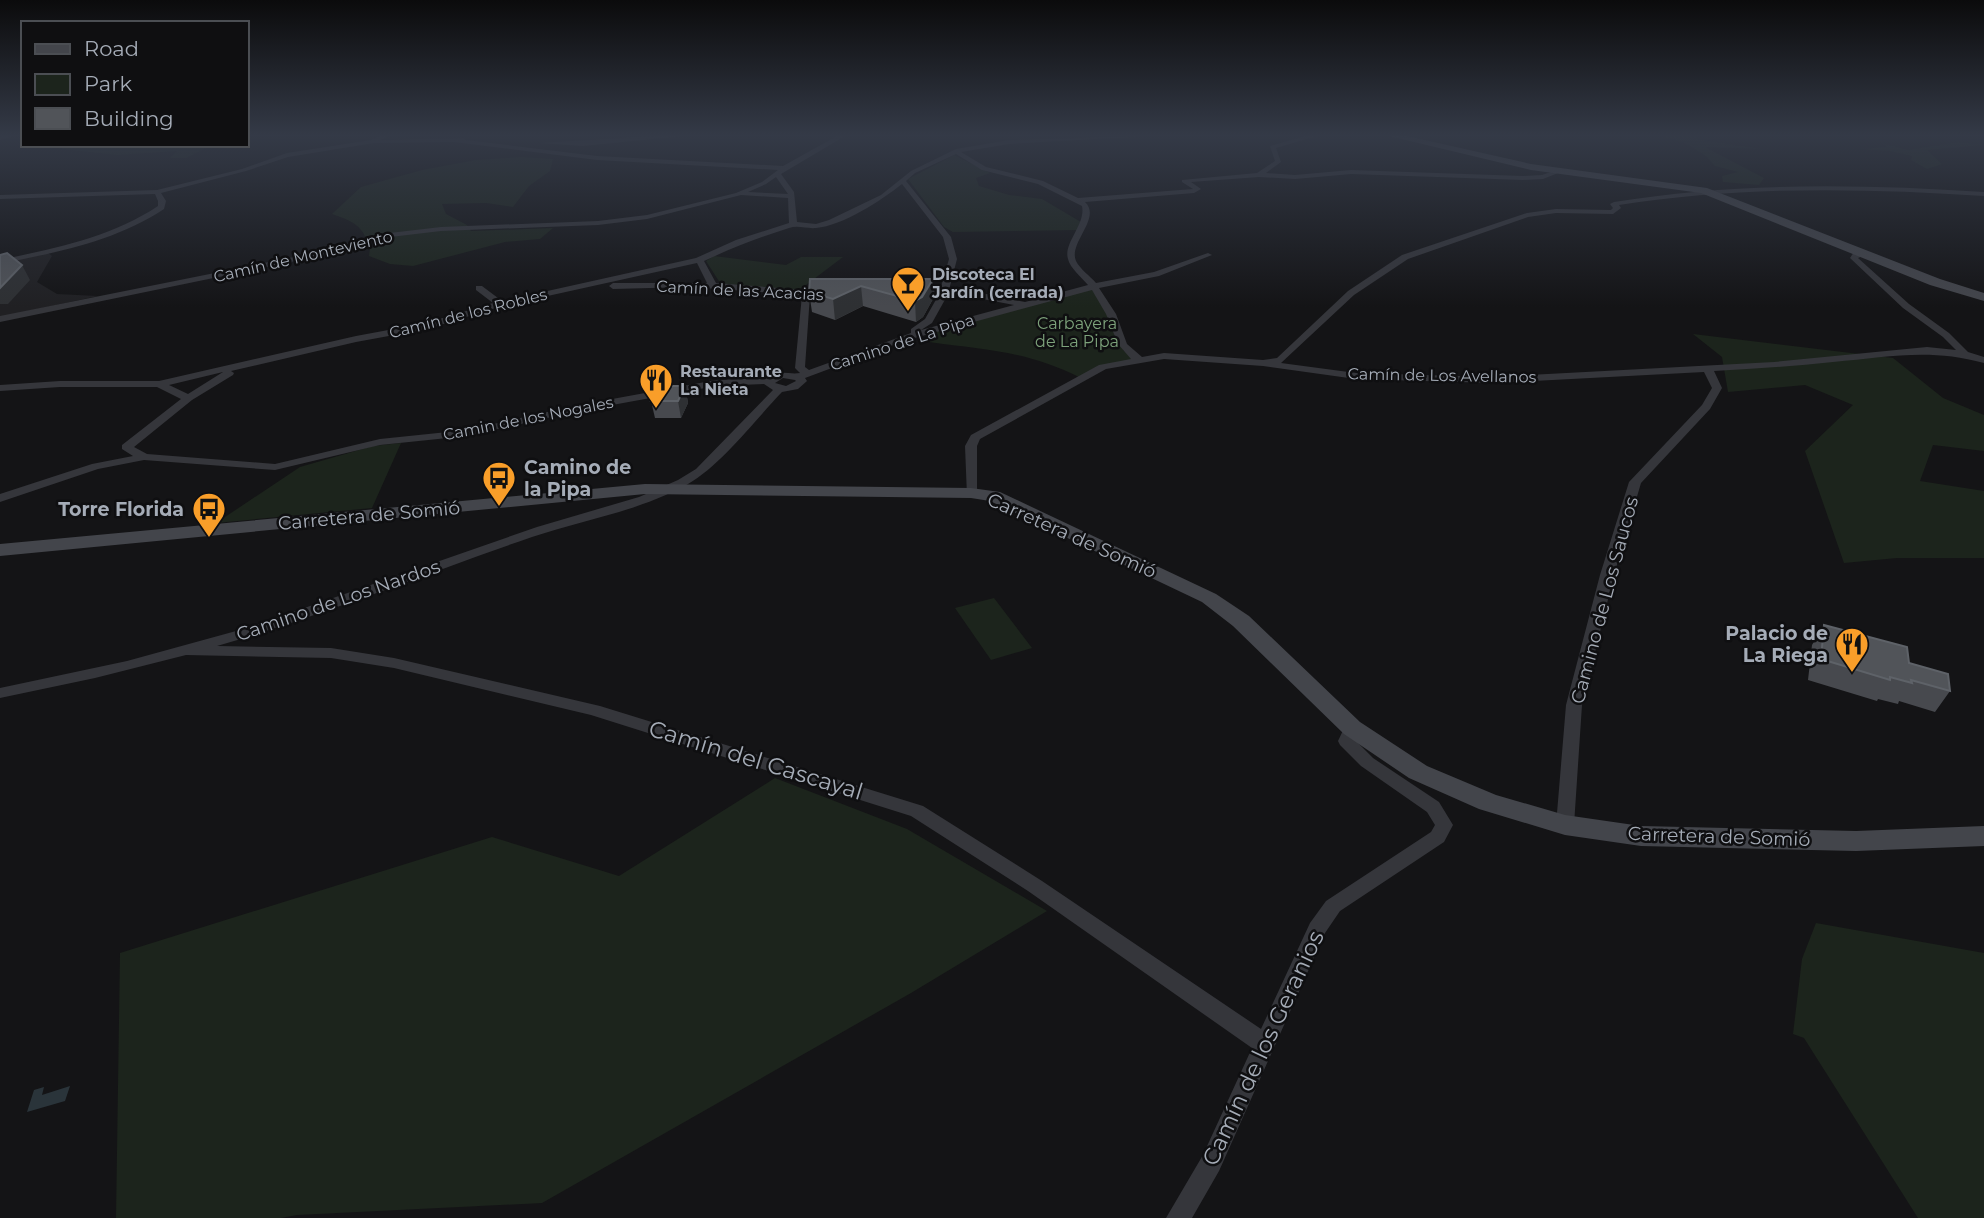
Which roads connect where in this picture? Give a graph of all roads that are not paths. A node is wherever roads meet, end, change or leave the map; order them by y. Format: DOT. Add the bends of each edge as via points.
graph roads {
  1 [pos="157,192"];
  2 [pos="131,193"];
  3 [pos="791,193"];
  4 [pos="887,193"];
  5 [pos="912,193"];
  6 [pos="1062,193"];
  7 [pos="1170,193"];
  8 [pos="1685,193"];
  9 [pos="1710,193"];
  10 [pos="1952,193"];
  11 [pos="738,194"];
  12 [pos="1984,194"];
  13 [pos="792,196"];
  14 [pos="0,197"];
  15 [pos="1077,200"];
  16 [pos="793,224"];
  17 [pos="816,226"];
  18 [pos="752,239"];
  19 [pos="1866,253"];
  20 [pos="1208,255"];
  21 [pos="699,260"];
  22 [pos="0,262"];
  23 [pos="713,286"];
  24 [pos="1095,286"];
  25 [pos="580,287"];
  26 [pos="479,288"];
  27 [pos="903,293"];
  28 [pos="944,293"];
  29 [pos="806,294"];
  30 [pos="833,294"];
  31 [pos="1984,297"];
  32 [pos="500,304"];
  33 [pos="1025,305"];
  34 [pos="930,318"];
  35 [pos="0,319"];
  36 [pos="959,323"];
  37 [pos="904,338"];
  38 [pos="1965,354"];
  39 [pos="1138,359"];
  40 [pos="1984,360"];
  41 [pos="1263,363"];
  42 [pos="239,366"];
  43 [pos="1707,367"];
  44 [pos="802,375"];
  45 [pos="159,384"];
  46 [pos="775,385"];
  47 [pos="0,388"];
  48 [pos="188,398"];
  49 [pos="126,447"];
  50 [pos="144,457"];
  51 [pos="108,464"];
  52 [pos="670,488"];
  53 [pos="971,493"];
  54 [pos="0,498"];
  55 [pos="0,550"];
  56 [pos="185,650"];
  57 [pos="0,693"];
  58 [pos="1352,728"];
  59 [pos="1564,825"];
  60 [pos="1984,836"];
  61 [pos="1263,1043"];
  62 [pos="1178,1218"];
  1 -- 22 [label="street" via="161,207 127,228"];
  2 -- 14 [label="street"];
  3 -- 13 [label="street"];
  4 -- 17 [label="street"];
  5 -- 28 [label="street" via="947,237 953,259"];
  6 -- 15 [label="street"];
  7 -- 15 [label="street"];
  8 -- 41 [label="street" via="1614,204 1613,212 1528,215 1417,251 1352,293 1280,360"];
  9 -- 19 [label="street"];
  10 -- 12 [label="street"];
  11 -- 13 [label="street"];
  11 -- 35 [label="street, Camín de Monteviento" via="646,217 598,223 381,236 315,255"];
  13 -- 16 [label="street"];
  15 -- 24 [label="street" via="1087,214 1072,261"];
  16 -- 17 [label="street"];
  16 -- 18 [label="street, Camín de los Robles"];
  17 -- 18 [label="street"];
  18 -- 21 [label="street, Camín de los Robles"];
  19 -- 31 [label="street"];
  19 -- 38 [label="street" via="1854,258"];
  20 -- 24 [label="street, Camino de La Pipa" via="1156,274"];
  21 -- 23 [label="street"];
  21 -- 25 [label="street, Camín de los Robles"];
  23 -- 25 [label="street, Camín de las Acacias"];
  23 -- 29 [label="street, Camín de las Acacias"];
  24 -- 33 [label="street, Camino de La Pipa"];
  24 -- 39 [label="street" via="1125,351"];
  25 -- 32 [label="street, Camín de los Robles"];
  26 -- 32 [label="street"];
  27 -- 28 [label="street"];
  28 -- 33 [label="street" via="985,295"];
  28 -- 34 [label="street"];
  29 -- 30 [label="street, Camín de las Acacias"];
  29 -- 44 [label="street"];
  32 -- 42 [label="street, Camín de los Robles" via="427,326"];
  33 -- 36 [label="street, Camino de La Pipa"];
  34 -- 36 [label="street"];
  34 -- 37 [label="street"];
  36 -- 37 [label="street, Camino de La Pipa"];
  37 -- 44 [label="street, Camino de La Pipa"];
  38 -- 40 [label="street, Camín de Los Avellanos"];
  38 -- 43 [label="street, Camín de Los Avellanos" via="1915,351"];
  39 -- 41 [label="street, Camín de Los Avellanos" via="1192,356"];
  39 -- 53 [label="street, Camín de Los Avellanos" via="1090,373 975,437"];
  41 -- 43 [label="street, Camín de Los Avellanos" via="1356,376 1493,380"];
  42 -- 45 [label="street, Camín de los Robles"];
  42 -- 48 [label="street"];
  43 -- 59 [label="street, Camino de Los Saucos" via="1717,388 1706,408 1635,482 1574,705"];
  44 -- 46 [label="street, Camino de La Pipa" via="798,385"];
  45 -- 47 [label="street, Camín de los Robles"];
  45 -- 48 [label="street"];
  46 -- 50 [label="street, Camin de los Nogales" via="716,383 467,433 380,442 275,467"];
  46 -- 52 [label="street" via="700,471"];
  48 -- 49 [label="street"];
  49 -- 50 [label="street"];
  49 -- 51 [label="street"];
  50 -- 51 [label="street, Camin de los Nogales"];
  51 -- 54 [label="street, Camin de los Nogales"];
  52 -- 53 [label="street, Carretera de Somió"];
  52 -- 55 [label="street, Carretera de Somió"];
  52 -- 56 [label="street, Camino de Los Nardos" via="253,631"];
  53 -- 58 [label="street, Carretera de Somió" via="994,496 1209,598 1241,621"];
  56 -- 57 [label="street, Camino de Los Nardos"];
  56 -- 61 [label="street, Camín del Cascayal" via="331,653 394,663 594,710 917,811"];
  58 -- 59 [label="street, Carretera de Somió" via="1418,772 1488,802"];
  58 -- 61 [label="street, Camín de los Geranios" via="1346,741 1367,762 1433,807 1444,825 1438,836 1333,906 1317,929"];
  59 -- 60 [label="street, Carretera de Somió" via="1641,836 1856,841"];
  61 -- 62 [label="street, Camín de los Geranios" via="1211,1163"];
}
